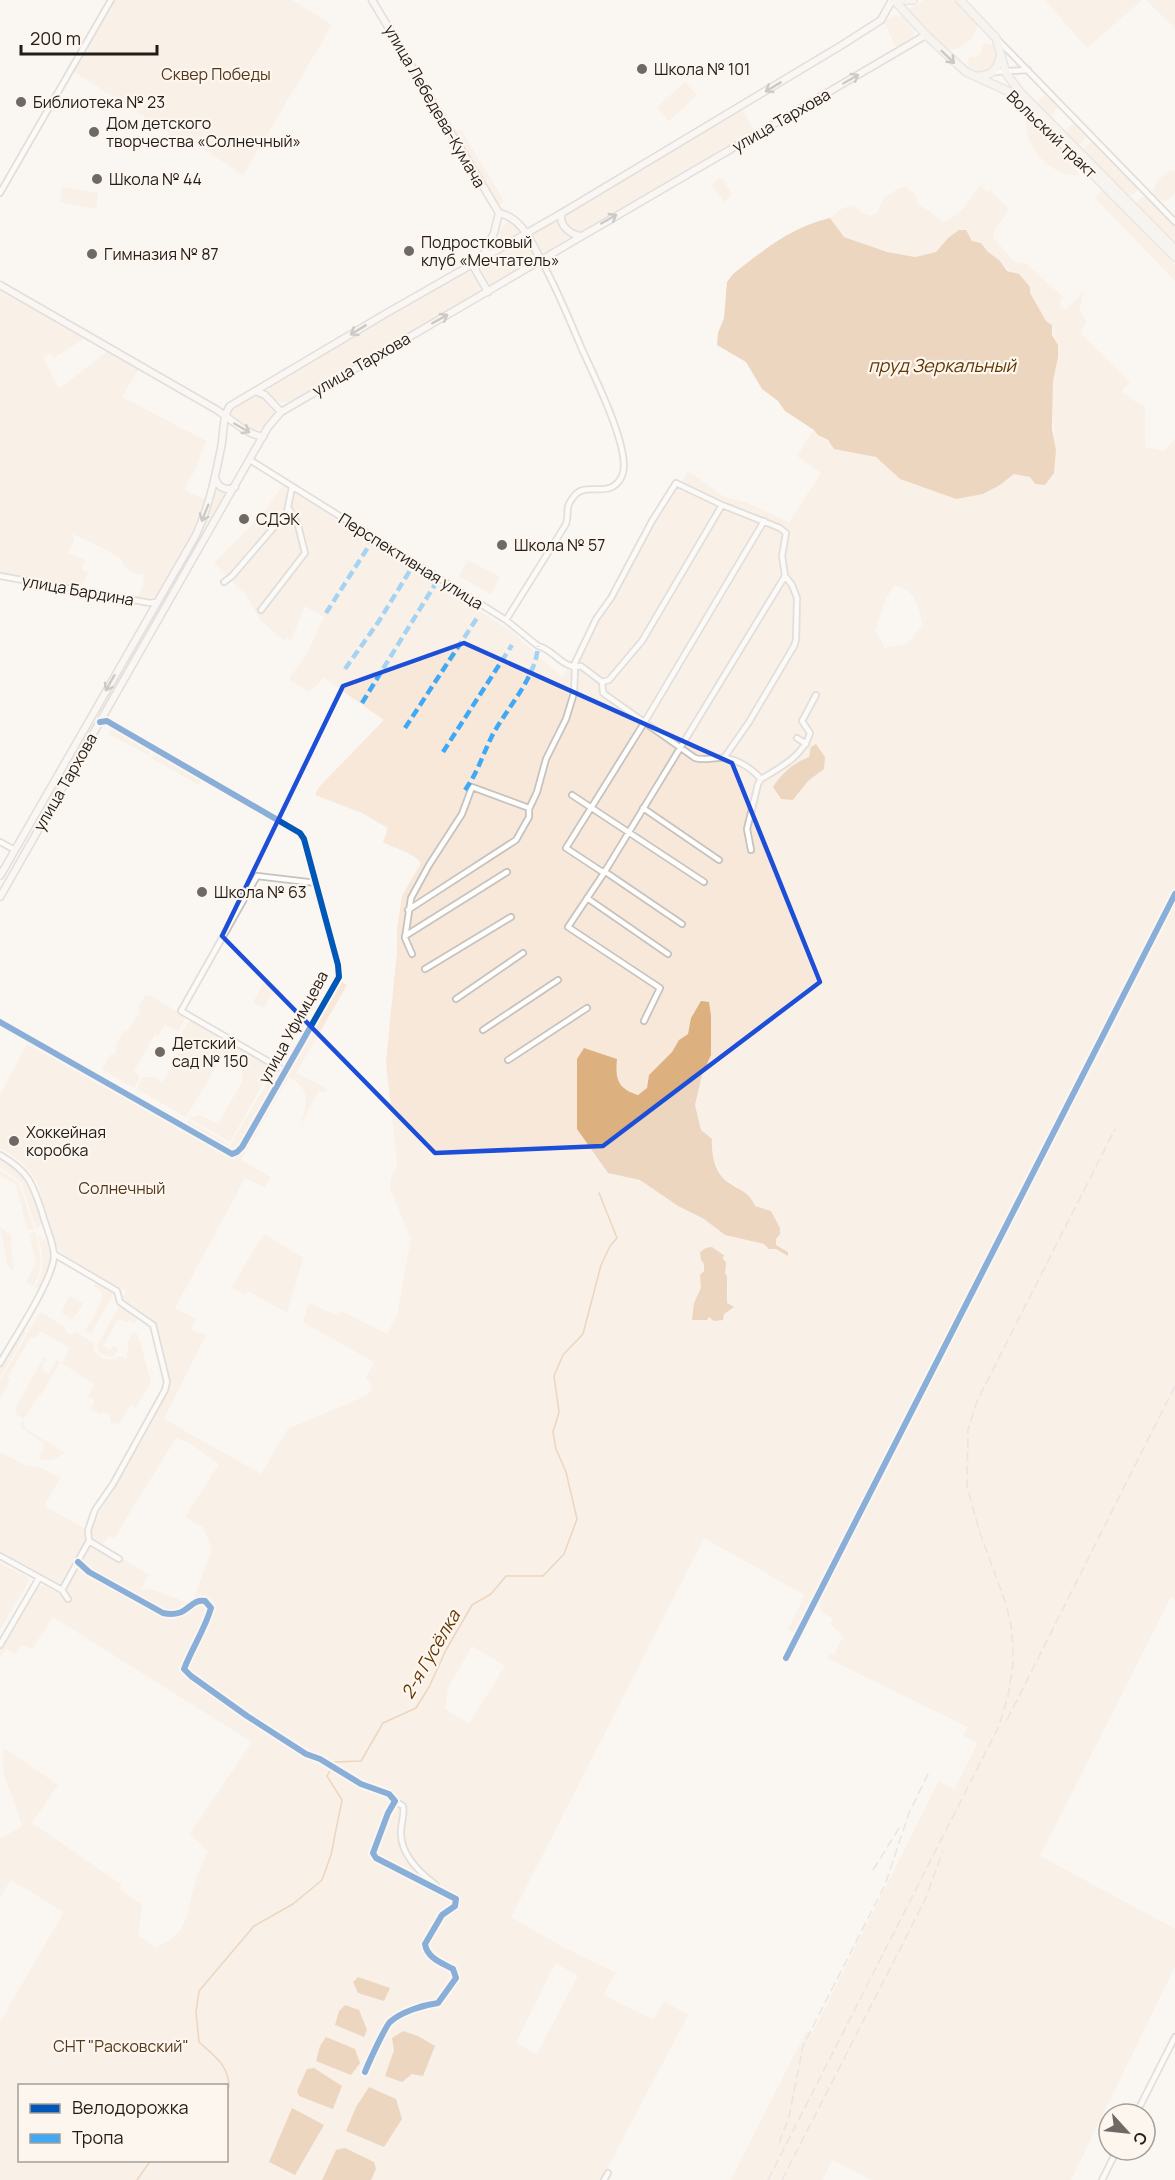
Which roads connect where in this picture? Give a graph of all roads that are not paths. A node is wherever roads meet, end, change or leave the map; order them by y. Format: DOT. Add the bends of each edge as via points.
graph roads {
  1 [pos="111,0"];
  2 [pos="372,0"];
  3 [pos="894,0"];
  4 [pos="913,0"];
  5 [pos="964,1"];
  6 [pos="926,35"];
  7 [pos="996,38"];
  8 [pos="1000,48"];
  9 [pos="1028,70"];
  10 [pos="993,72"];
  11 [pos="1005,72"];
  12 [pos="972,76"];
  13 [pos="0,193"];
  14 [pos="498,213"];
  15 [pos="562,213"];
  16 [pos="1175,222"];
  17 [pos="526,233"];
  18 [pos="580,236"];
  19 [pos="1175,249"];
  20 [pos="1175,257"];
  21 [pos="482,258"];
  22 [pos="541,260"];
  23 [pos="472,264"];
  24 [pos="0,285"];
  25 [pos="488,292"];
  26 [pos="255,391"];
  27 [pos="280,412"];
  28 [pos="225,415"];
  29 [pos="263,437"];
  30 [pos="250,460"];
  31 [pos="215,478"];
  32 [pos="235,487"];
  33 [pos="292,487"];
  34 [pos="722,506"];
  35 [pos="288,507"];
  36 [pos="764,521"];
  37 [pos="0,576"];
  38 [pos="785,576"];
  39 [pos="224,582"];
  40 [pos="157,602"];
  41 [pos="166,606"];
  42 [pos="261,610"];
  43 [pos="506,620"];
  44 [pos="572,666"];
  45 [pos="602,682"];
  46 [pos="816,695"];
  47 [pos="91,717"];
  48 [pos="100,722"];
  49 [pos="644,723"];
  50 [pos="797,738"];
  51 [pos="806,744"];
  52 [pos="680,748"];
  53 [pos="724,758"];
  54 [pos="761,779"];
  55 [pos="572,795"];
  56 [pos="529,808"];
  57 [pos="591,808"];
  58 [pos="643,808"];
  59 [pos="628,833"];
  60 [pos="0,842"];
  61 [pos="15,850"];
  62 [pos="752,850"];
  63 [pos="719,860"];
  64 [pos="507,872"];
  65 [pos="604,872"];
  66 [pos="0,876"];
  67 [pos="704,882"];
  68 [pos="316,883"];
  69 [pos="1175,894"];
  70 [pos="0,897"];
  71 [pos="587,898"];
  72 [pos="408,910"];
  73 [pos="511,916"];
  74 [pos="682,924"];
  75 [pos="405,936"];
  76 [pos="523,953"];
  77 [pos="412,954"];
  78 [pos="668,954"];
  79 [pos="425,969"];
  80 [pos="558,980"];
  81 [pos="456,999"];
  82 [pos="587,1008"];
  83 [pos="0,1022"];
  84 [pos="644,1022"];
  85 [pos="483,1030"];
  86 [pos="508,1060"];
  87 [pos="285,1071"];
  88 [pos="0,1155"];
  89 [pos="54,1254"];
  90 [pos="0,1363"];
  91 [pos="89,1542"];
  92 [pos="0,1556"];
  93 [pos="119,1559"];
  94 [pos="78,1562"];
  95 [pos="39,1578"];
  96 [pos="62,1590"];
  97 [pos="68,1599"];
  98 [pos="0,1645"];
  99 [pos="786,1658"];
  100 [pos="395,1800"];
  101 [pos="444,1892"];
  102 [pos="1175,2037"];
  103 [pos="365,2072"];
  104 [pos="1142,2102"];
  105 [pos="1111,2162"];
  106 [pos="608,2173"];
  107 [pos="604,2180"];
  108 [pos="1102,2180"];
  1 -- 13 [label="street"];
  2 -- 14 [label="main road, улица Лебедева-Кумача"];
  3 -- 4 [label="main road"];
  3 -- 6 [label="main road, Вольский тракт"];
  3 -- 15 [label="main road, улица Тархова, one-way" via="877,23"];
  5 -- 7 [label="main road, Вольский тракт"];
  6 -- 12 [label="main road, Вольский тракт, one-way"];
  18 -- 6 [label="main road, улица Тархова, one-way"];
  7 -- 8 [label="main road, Вольский тракт"];
  7 -- 9 [label="street"];
  8 -- 10 [label="main road"];
  8 -- 11 [label="main road, Вольский тракт"];
  9 -- 11 [label="street"];
  9 -- 16 [label="street"];
  10 -- 11 [label="street"];
  10 -- 12 [label="main road"];
  11 -- 19 [label="main road, Вольский тракт"];
  12 -- 20 [label="main road, Вольский тракт" via="1012,93"];
  14 -- 17 [label="main road, улица Лебедева-Кумача" via="513,217"];
  14 -- 21 [label="main road"];
  15 -- 17 [label="main road, улица Тархова"];
  15 -- 18 [label="main road" via="562,225"];
  17 -- 21 [label="main road, улица Тархова"];
  17 -- 22 [label="main road"];
  18 -- 22 [label="main road, улица Тархова"];
  21 -- 23 [label="main road, улица Тархова"];
  22 -- 25 [label="main road, улица Тархова"];
  22 -- 43 [label="street" via="603,394 621,449 624,472 619,482 609,488 581,489 577,493 566,508 566,524"];
  23 -- 25 [label="main road"];
  23 -- 26 [label="main road, улица Тархова, one-way"];
  24 -- 28 [label="main road"];
  27 -- 25 [label="main road, улица Тархова, one-way"];
  26 -- 27 [label="main road" via="265,395"];
  26 -- 28 [label="main road, улица Тархова" via="230,406"];
  27 -- 29 [label="main road, улица Тархова"];
  28 -- 29 [label="main road, one-way" via="229,421"];
  28 -- 31 [label="main road, улица Тархова"];
  29 -- 30 [label="main road, улица Тархова"];
  30 -- 32 [label="main road, улица Тархова"];
  30 -- 33 [label="street, Перспективная улица"];
  31 -- 32 [label="main road" via="223,488"];
  31 -- 40 [label="main road, улица Тархова, one-way" via="207,510"];
  32 -- 41 [label="main road, улица Тархова"];
  33 -- 35 [label="street"];
  33 -- 43 [label="street, Перспективная улица"];
  34 -- 36 [label="street"];
  34 -- 44 [label="street" via="676,483"];
  34 -- 45 [label="street" via="642,641 609,680"];
  35 -- 39 [label="street" via="280,522"];
  35 -- 42 [label="street" via="298,525 304,553"];
  36 -- 38 [label="street" via="786,533 782,555"];
  36 -- 49 [label="street"];
  37 -- 40 [label="street, улица Бардина"];
  38 -- 52 [label="street"];
  38 -- 53 [label="street" via="797,598 794,646"];
  40 -- 41 [label="main road"];
  40 -- 47 [label="main road, улица Тархова, one-way"];
  41 -- 48 [label="main road, улица Тархова"];
  43 -- 44 [label="street, Перспективная улица" via="562,663"];
  44 -- 45 [label="street, Перспективная улица" via="588,669"];
  44 -- 56 [label="street" via="574,693"];
  45 -- 49 [label="street" via="603,693"];
  46 -- 51 [label="street" via="802,721 810,733"];
  47 -- 48 [label="main road"];
  47 -- 61 [label="main road, улица Тархова"];
  48 -- 68 [label="street, улица Уфимцева" via="112,724 296,830 304,839"];
  48 -- 70 [label="main road, улица Тархова"];
  49 -- 52 [label="street"];
  49 -- 57 [label="street"];
  50 -- 51 [label="street"];
  51 -- 54 [label="street" via="792,760"];
  52 -- 53 [label="street" via="701,760"];
  52 -- 58 [label="street"];
  53 -- 54 [label="street" via="748,766"];
  54 -- 62 [label="street" via="747,829"];
  55 -- 57 [label="street"];
  56 -- 72 [label="street" via="529,817 516,840"];
  56 -- 72 [label="street" via="472,787 462,814 429,865"];
  57 -- 59 [label="street"];
  57 -- 65 [label="street" via="566,848"];
  58 -- 59 [label="street"];
  58 -- 63 [label="street"];
  59 -- 65 [label="street"];
  59 -- 67 [label="street"];
  60 -- 61 [label="street"];
  61 -- 66 [label="main road, улица Тархова"];
  64 -- 75 [label="street"];
  65 -- 71 [label="street"];
  65 -- 74 [label="street"];
  68 -- 87 [label="street, улица Уфимцева" via="339,974"];
  68 -- 87 [label="street" via="256,876 181,1011"];
  69 -- 99 [label="street"];
  71 -- 78 [label="street"];
  71 -- 84 [label="street" via="568,927 660,988"];
  72 -- 75 [label="street"];
  73 -- 79 [label="street"];
  75 -- 77 [label="street"];
  76 -- 81 [label="street"];
  80 -- 85 [label="street"];
  82 -- 86 [label="street"];
  83 -- 87 [label="street, улица Уфимцева" via="229,1153 239,1150"];
  88 -- 89 [label="street" via="28,1176"];
  89 -- 90 [label="street" via="48,1277"];
  89 -- 91 [label="street" via="117,1291 120,1302 153,1325 167,1382 95,1510 88,1530"];
  91 -- 93 [label="street"];
  91 -- 94 [label="street"];
  92 -- 95 [label="street"];
  94 -- 96 [label="street"];
  94 -- 100 [label="street" via="89,1572 163,1612 173,1615 197,1601 205,1601 211,1608 207,1623 184,1669 246,1716 306,1754"];
  95 -- 96 [label="street"];
  95 -- 98 [label="street"];
  96 -- 97 [label="street"];
  100 -- 101 [label="street" via="403,1806 405,1815 401,1836 406,1854"];
  100 -- 101 [label="street" via="373,1853"];
  101 -- 103 [label="street" via="456,1899 455,1906 442,1915 425,1944 429,1955 453,1970 456,1978 438,2003 425,2005 387,2026"];
  102 -- 104 [label="street"];
  105 -- 108 [label="street"];
  106 -- 107 [label="street"];
}
